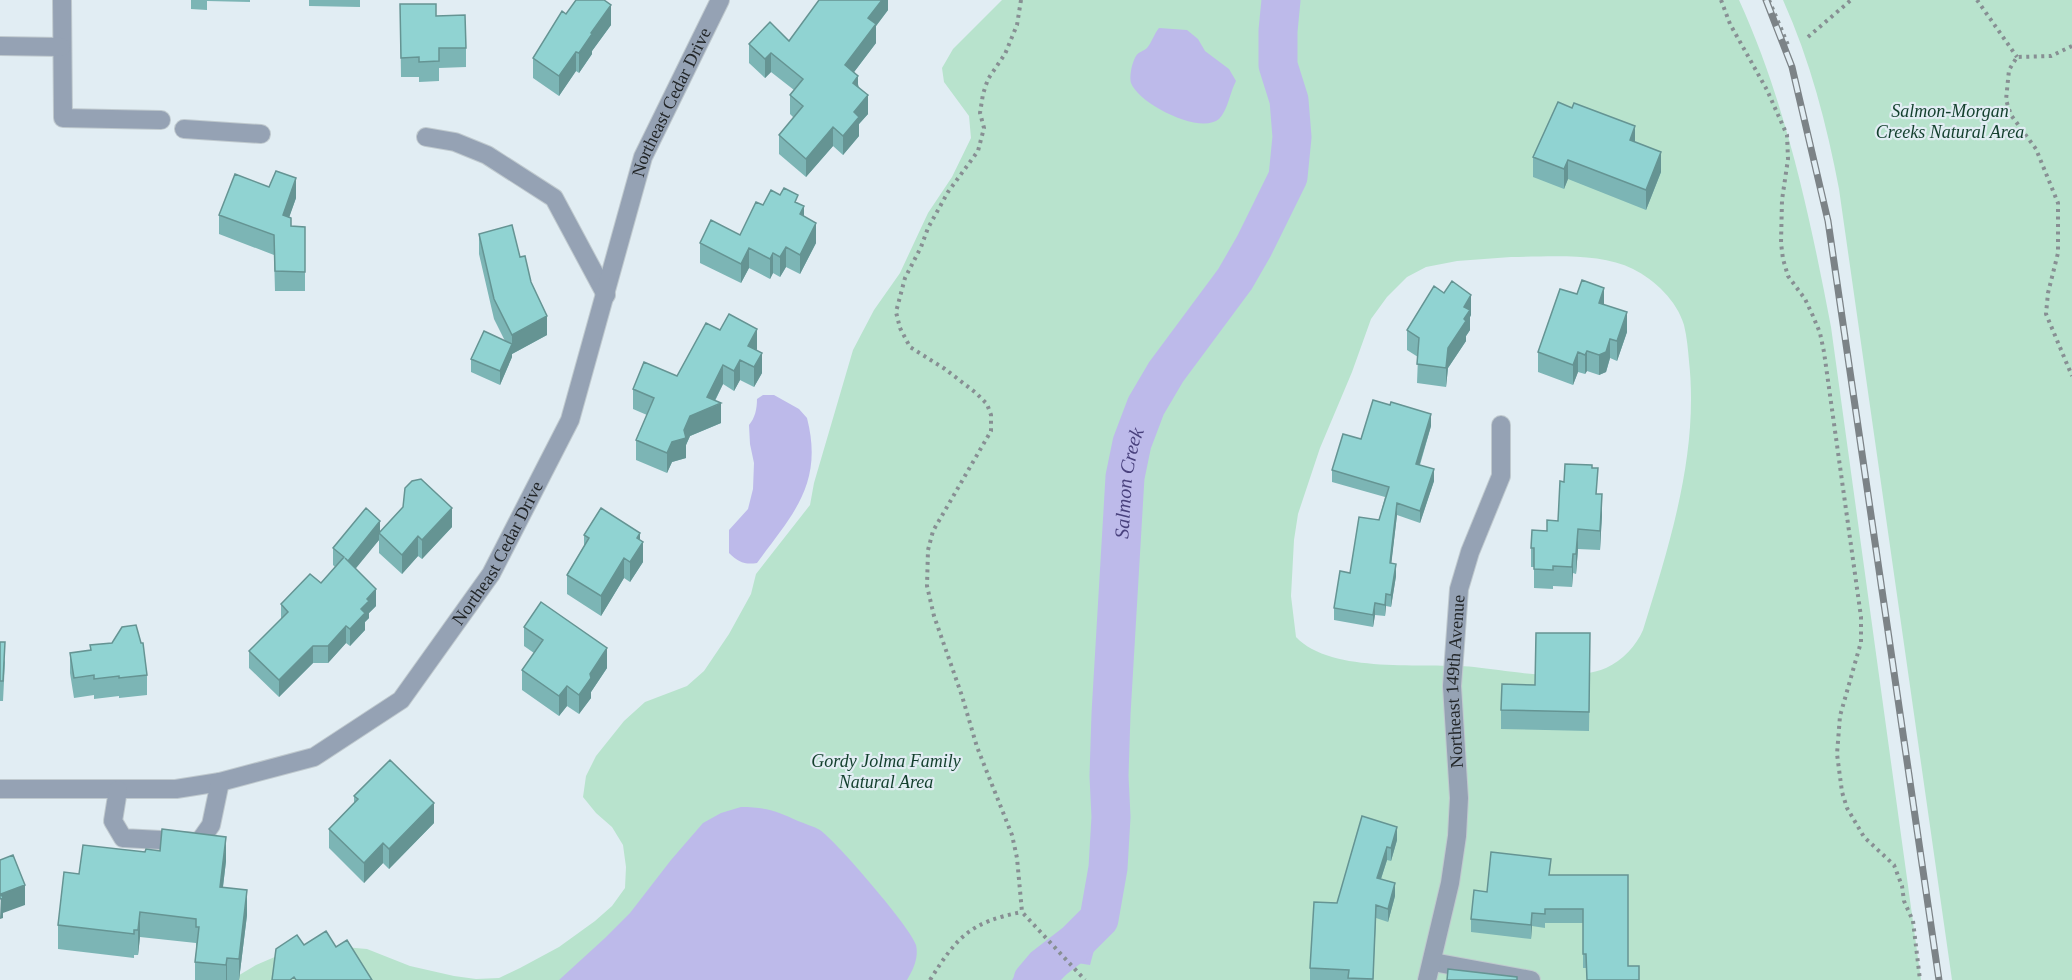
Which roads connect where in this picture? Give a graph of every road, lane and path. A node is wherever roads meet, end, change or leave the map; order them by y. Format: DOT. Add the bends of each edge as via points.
graph roads {
  1 [pos="62,0"];
  2 [pos="720,0"];
  3 [pos="1021,0"];
  4 [pos="1721,0"];
  5 [pos="1769,0"];
  6 [pos="1851,0"];
  7 [pos="1977,0"];
  8 [pos="1808,37"];
  9 [pos="1788,45"];
  10 [pos="0,46"];
  11 [pos="2072,46"];
  12 [pos="61,47"];
  13 [pos="2017,57"];
  14 [pos="161,120"];
  15 [pos="184,129"];
  16 [pos="261,134"];
  17 [pos="426,137"];
  18 [pos="606,295"];
  19 [pos="2072,376"];
  20 [pos="1501,425"];
  21 [pos="220,782"];
  22 [pos="0,789"];
  23 [pos="118,790"];
  24 [pos="1022,912"];
  25 [pos="1432,962"];
  26 [pos="1085,979"];
  27 [pos="930,980"];
  28 [pos="1427,980"];
  29 [pos="1531,980"];
  30 [pos="1920,980"];
  1 -- 12 [label="street"];
  2 -- 18 [label="street, Northeast Cedar Drive" via="643,157"];
  3 -- 24 [label="path" via="1012,37 983,94 980,113 984,128 978,151 928,228 905,278 896,312 910,347 976,393 991,415 988,438 933,531 927,586 977,747 1012,836"];
  4 -- 30 [label="path" via="1787,135 1783,259 1788,276 1813,316 1824,352 1861,617 1861,642 1840,716 1837,753 1842,792 1864,837 1894,865 1913,921"];
  5 -- 9 [label="path"];
  6 -- 8 [label="path"];
  7 -- 13 [label="path"];
  10 -- 12 [label="street"];
  11 -- 13 [label="path" via="2051,56"];
  12 -- 14 [label="street" via="63,118"];
  13 -- 19 [label="path" via="2008,70 2006,100 2011,115 2036,149 2058,202 2058,253 2046,314"];
  15 -- 16 [label="street"];
  17 -- 18 [label="street" via="455,142 486,155 554,198"];
  18 -- 21 [label="street, Northeast Cedar Drive" via="570,420 491,574 401,700 314,757"];
  20 -- 25 [label="street, Northeast 149th Avenue" via="1501,476 1459,589 1452,687 1459,798 1457,836"];
  21 -- 23 [label="street, Northeast Cedar Drive" via="176,789"];
  21 -- 23 [label="street" via="211,825 199,842 123,838 113,821"];
  22 -- 23 [label="street, Northeast Cedar Drive"];
  24 -- 26 [label="path"];
  24 -- 27 [label="path" via="972,928 952,947"];
  25 -- 28 [label="street, Northeast 149th Avenue"];
  25 -- 29 [label="street"];
}
